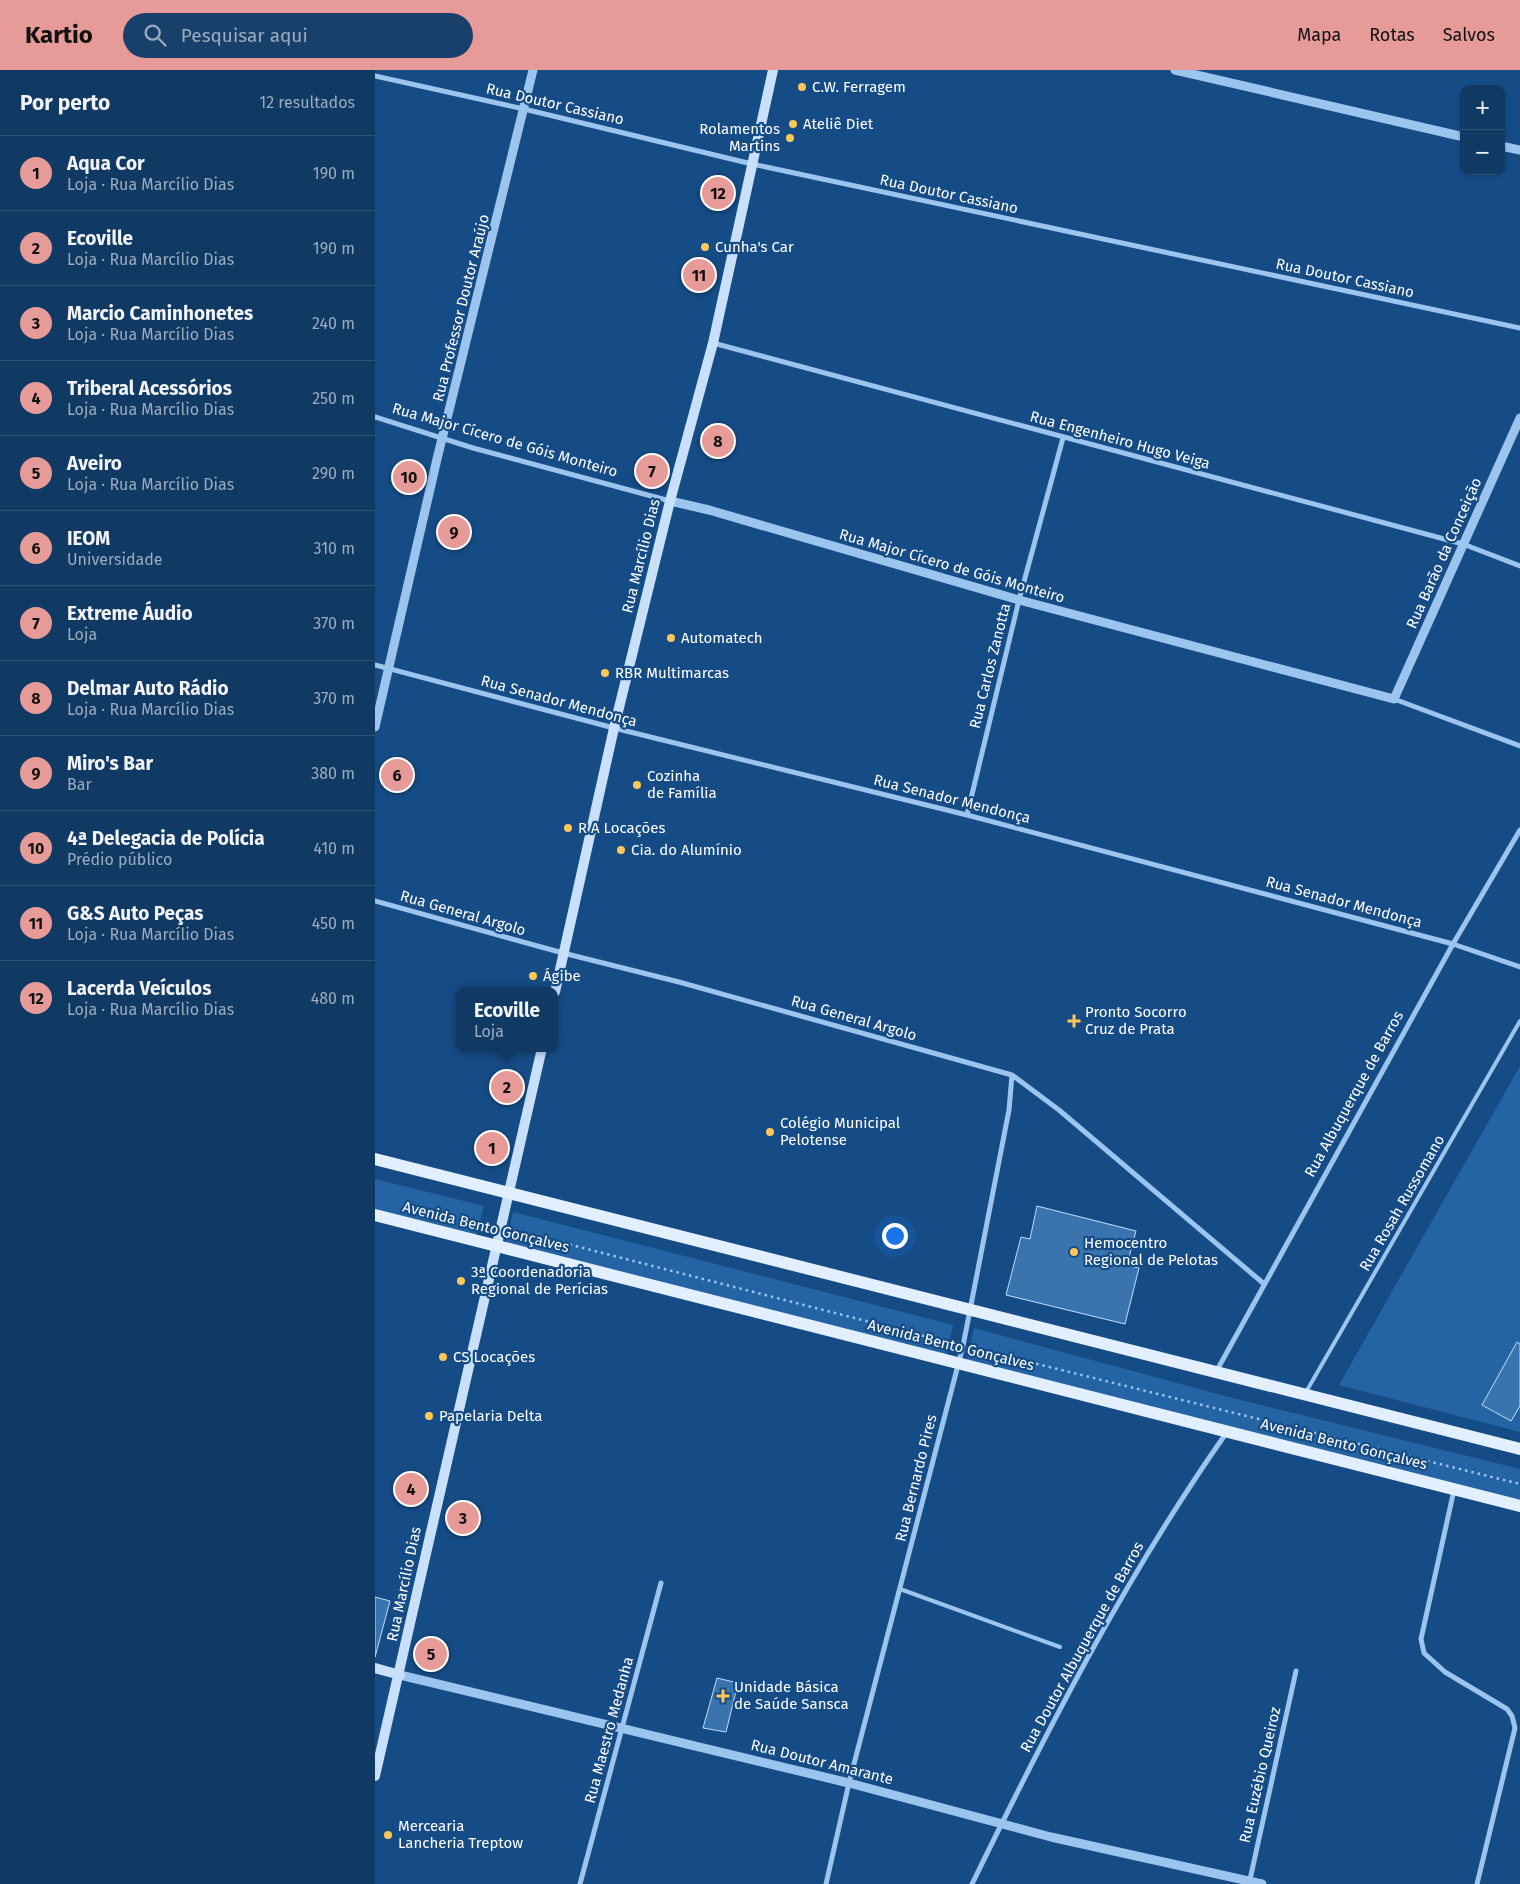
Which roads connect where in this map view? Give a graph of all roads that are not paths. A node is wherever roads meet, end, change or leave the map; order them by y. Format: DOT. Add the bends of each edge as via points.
graph roads {
  1 [pos="533,70"];
  2 [pos="773,70"];
  3 [pos="1175,70"];
  4 [pos="375,76"];
  5 [pos="524,109"];
  6 [pos="1460,136"];
  7 [pos="1505,147"];
  8 [pos="1520,150"];
  9 [pos="752,164"];
  10 [pos="1520,328"];
  11 [pos="713,343"];
  12 [pos="375,417"];
  13 [pos="1520,418"];
  14 [pos="1063,438"];
  15 [pos="443,439"];
  16 [pos="669,501"];
  17 [pos="1463,544"];
  18 [pos="1520,566"];
  19 [pos="1019,600"];
  20 [pos="375,665"];
  21 [pos="389,669"];
  22 [pos="1394,699"];
  23 [pos="375,727"];
  24 [pos="614,728"];
  25 [pos="1520,746"];
  26 [pos="967,814"];
  27 [pos="1520,830"];
  28 [pos="375,901"];
  29 [pos="1453,944"];
  30 [pos="563,953"];
  31 [pos="1520,967"];
  32 [pos="556,987"];
  33 [pos="1520,1021"];
  34 [pos="541,1052"];
  35 [pos="1012,1075"];
  36 [pos="375,1159"];
  37 [pos="508,1193"];
  38 [pos="375,1215"];
  39 [pos="495,1247"];
  40 [pos="1263,1283"];
  41 [pos="970,1311"];
  42 [pos="958,1364"];
  43 [pos="1215,1373"];
  44 [pos="1304,1396"];
  45 [pos="1228,1430"];
  46 [pos="1520,1449"];
  47 [pos="1454,1489"];
  48 [pos="1520,1506"];
  49 [pos="661,1583"];
  50 [pos="900,1589"];
  51 [pos="1059,1646"];
  52 [pos="375,1668"];
  53 [pos="1297,1671"];
  54 [pos="400,1675"];
  55 [pos="623,1728"];
  56 [pos="375,1776"];
  57 [pos="849,1783"];
  58 [pos="1001,1824"];
  59 [pos="1249,1882"];
  60 [pos="579,1884"];
  61 [pos="826,1884"];
  62 [pos="972,1884"];
  63 [pos="1262,1884"];
  64 [pos="1477,1884"];
  1 -- 5 [label="street, Rua Professor Doutor Araújo"];
  2 -- 9 [label="main road, Rua Marcílio Dias"];
  3 -- 6 [label="street"];
  4 -- 5 [label="street, Rua Doutor Cassiano"];
  5 -- 9 [label="street, Rua Doutor Cassiano"];
  5 -- 15 [label="street, Rua Professor Doutor Araújo"];
  7 -- 8 [label="street"];
  9 -- 10 [label="street, Rua Doutor Cassiano"];
  9 -- 11 [label="main road, Rua Marcílio Dias"];
  11 -- 14 [label="street, Rua Engenheiro Hugo Veiga"];
  11 -- 16 [label="main road, Rua Marcílio Dias"];
  12 -- 15 [label="street, Rua Major Cícero de Góis Monteiro"];
  13 -- 17 [label="street, Rua Barão da Conceição"];
  14 -- 17 [label="street, Rua Engenheiro Hugo Veiga"];
  14 -- 19 [label="street, Rua Carlos Zanotta"];
  15 -- 16 [label="street, Rua Major Cícero de Góis Monteiro"];
  15 -- 21 [label="street, Rua Professor Doutor Araújo"];
  16 -- 19 [label="street, Rua Major Cícero de Góis Monteiro"];
  16 -- 24 [label="main road, Rua Marcílio Dias"];
  17 -- 18 [label="street, Rua Engenheiro Hugo Veiga"];
  17 -- 22 [label="street, Rua Barão da Conceição"];
  19 -- 22 [label="street, Rua Major Cícero de Góis Monteiro"];
  19 -- 26 [label="street, Rua Carlos Zanotta"];
  20 -- 21 [label="street, Rua Senador Mendonça"];
  21 -- 23 [label="street, Rua Professor Doutor Araújo"];
  21 -- 24 [label="street, Rua Senador Mendonça"];
  22 -- 25 [label="street, Rua Major Cícero de Góis Monteiro"];
  24 -- 26 [label="street, Rua Senador Mendonça"];
  24 -- 30 [label="main road, Rua Marcílio Dias"];
  26 -- 29 [label="street, Rua Senador Mendonça"];
  27 -- 29 [label="street, Rua Albuquerque de Barros"];
  28 -- 30 [label="street, Rua General Argolo"];
  29 -- 31 [label="street, Rua Senador Mendonça"];
  29 -- 40 [label="street, Rua Albuquerque de Barros"];
  30 -- 32 [label="main road, Rua Marcílio Dias"];
  30 -- 35 [label="street, Rua General Argolo"];
  33 -- 44 [label="lane, Rua Rosah Russomano"];
  34 -- 37 [label="main road, Rua Marcílio Dias"];
  35 -- 40 [label="street, Rua General Argolo" via="1059,1110"];
  35 -- 41 [label="street, Rua Bernardo Pires" via="1009,1110"];
  36 -- 37 [label="main road"];
  37 -- 39 [label="main road, Rua Marcílio Dias"];
  37 -- 41 [label="main road"];
  38 -- 39 [label="main road, Avenida Bento Gonçalves"];
  39 -- 42 [label="main road, Avenida Bento Gonçalves"];
  39 -- 54 [label="main road, Rua Marcílio Dias"];
  40 -- 43 [label="street, Rua Albuquerque de Barros"];
  41 -- 42 [label="street, Rua Bernardo Pires"];
  41 -- 43 [label="main road"];
  42 -- 45 [label="main road, Avenida Bento Gonçalves"];
  42 -- 50 [label="street, Rua Bernardo Pires"];
  43 -- 44 [label="main road"];
  44 -- 46 [label="main road"];
  45 -- 47 [label="main road, Avenida Bento Gonçalves"];
  45 -- 58 [label="street, Rua Doutor Albuquerque de Barros" via="1188,1487 1125,1591"];
  47 -- 48 [label="main road, Avenida Bento Gonçalves"];
  47 -- 64 [label="street" via="1421,1639 1424,1653 1445,1672 1507,1708 1515,1728"];
  49 -- 55 [label="street, Rua Maestro Medanha"];
  50 -- 51 [label="lane"];
  50 -- 57 [label="street, Rua Bernardo Pires"];
  52 -- 54 [label="main road, Rua Doutor Amarante"];
  53 -- 59 [label="street, Rua Euzébio Queiroz"];
  54 -- 55 [label="street, Rua Doutor Amarante"];
  54 -- 56 [label="main road, Rua Marcílio Dias"];
  55 -- 57 [label="street, Rua Doutor Amarante"];
  55 -- 60 [label="street, Rua Maestro Medanha"];
  57 -- 58 [label="street, Rua Doutor Amarante"];
  57 -- 61 [label="street, Rua Bernardo Pires"];
  58 -- 59 [label="street, Rua Doutor Amarante"];
  58 -- 62 [label="street, Rua Doutor Albuquerque de Barros"];
  59 -- 63 [label="street, Rua Doutor Amarante"];
}
